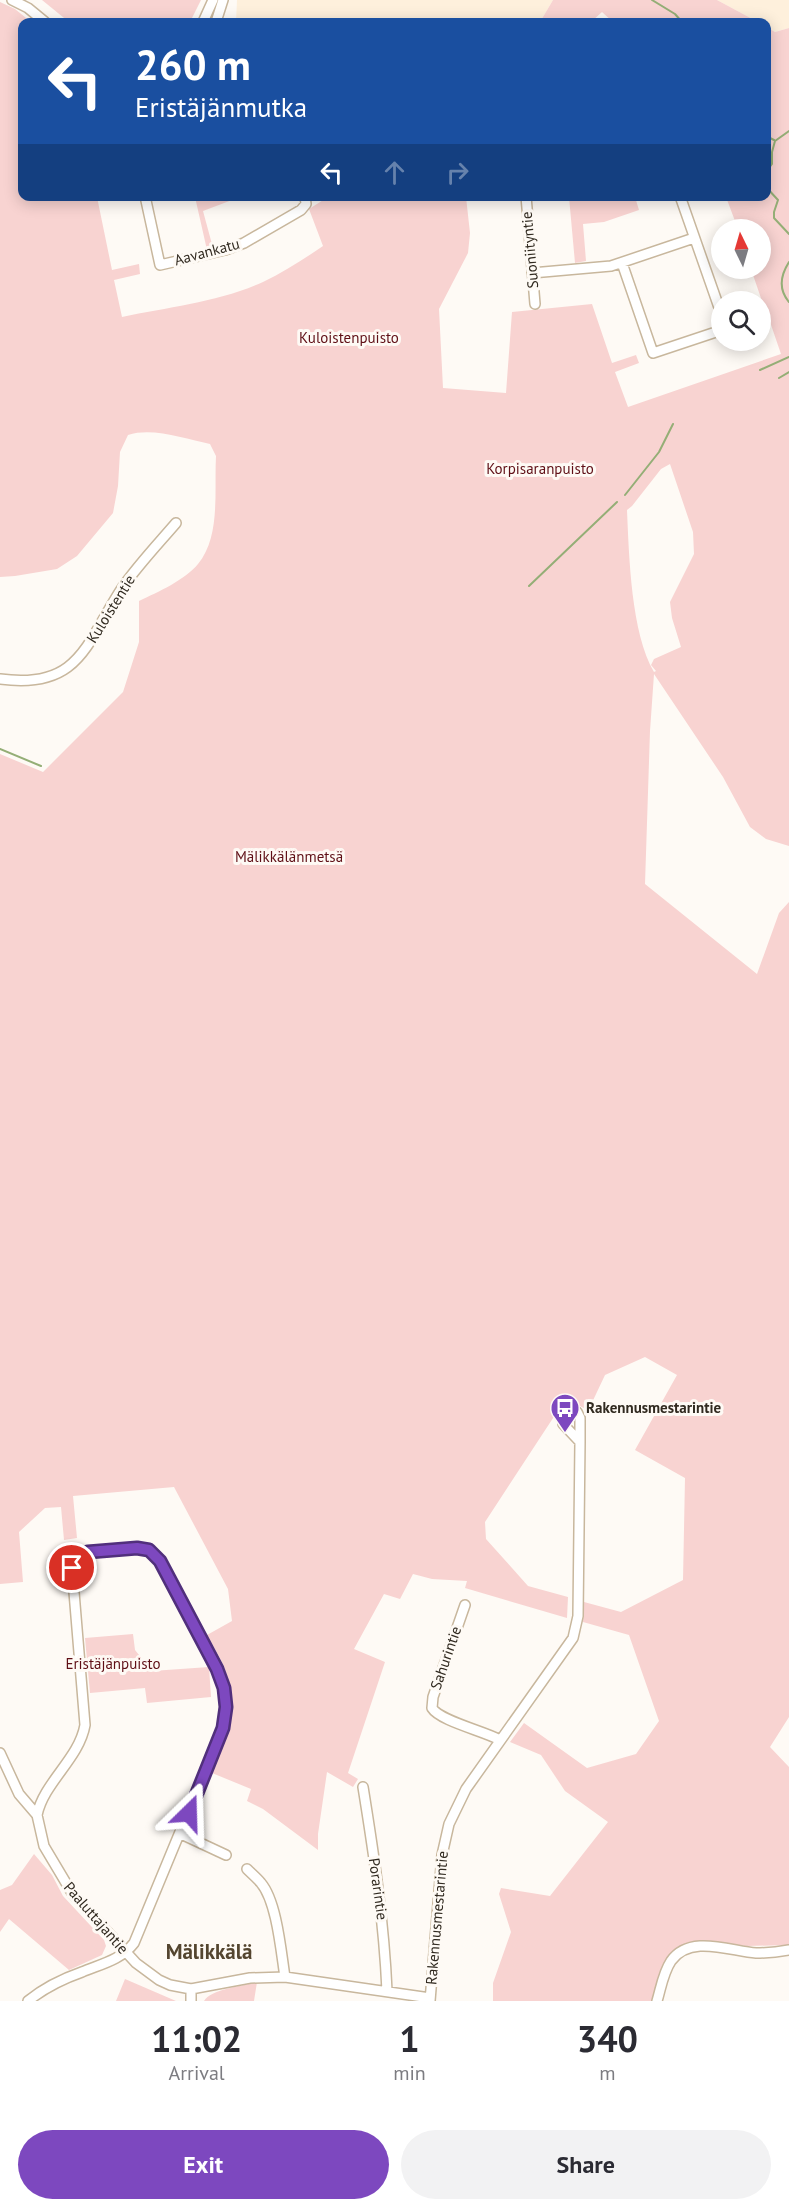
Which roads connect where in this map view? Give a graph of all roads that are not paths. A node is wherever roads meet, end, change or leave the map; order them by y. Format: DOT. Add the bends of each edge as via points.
graph roads {
  1 [pos="12,0"];
  2 [pos="213,0"];
  3 [pos="223,0"];
  4 [pos="40,18"];
  5 [pos="206,18"];
  6 [pos="217,18"];
  7 [pos="146,201"];
  8 [pos="306,201"];
  9 [pos="526,201"];
  10 [pos="682,201"];
  11 [pos="694,238"];
  12 [pos="622,263"];
  13 [pos="532,273"];
  14 [pos="713,291"];
  15 [pos="535,303"];
  16 [pos="711,334"];
  17 [pos="176,523"];
  18 [pos="0,679"];
  19 [pos="580,1442"];
  20 [pos="465,1605"];
  21 [pos="500,1740"];
  22 [pos="0,1753"];
  23 [pos="363,1787"];
  24 [pos="37,1815"];
  25 [pos="180,1834"];
  26 [pos="226,1855"];
  27 [pos="247,1869"];
  28 [pos="789,1950"];
  29 [pos="125,1953"];
  30 [pos="285,1977"];
  31 [pos="191,1989"];
  32 [pos="387,1992"];
  33 [pos="430,1999"];
  34 [pos="28,2001"];
  35 [pos="191,2001"];
  36 [pos="657,2001"];
  1 -- 4 [label="street"];
  2 -- 5 [label="street"];
  3 -- 6 [label="street"];
  7 -- 8 [label="street, Aavankatu" via="160,265 244,243 301,210"];
  9 -- 13 [label="street, Suoniityntie"];
  10 -- 11 [label="street"];
  11 -- 12 [label="street"];
  11 -- 14 [label="street"];
  12 -- 13 [label="street"];
  12 -- 16 [label="street" via="653,353"];
  13 -- 15 [label="street, Suoniityntie"];
  17 -- 18 [label="street, Kuloistentie" via="123,587 87,648 65,670 44,678"];
  19 -- 21 [label="street, Rakennusmestarintie" via="577,1627"];
  20 -- 21 [label="street, Sahurintie" via="432,1708 444,1719"];
  21 -- 33 [label="street, Rakennusmestarintie" via="456,1806 445,1839"];
  22 -- 24 [label="street, Paaluttajantie" via="19,1794"];
  23 -- 32 [label="street, Porarintie" via="380,1896"];
  24 -- 25 [label="street" via="39,1803 78,1744 85,1725 72,1568 88,1552 137,1548 149,1550 160,1561 224,1688 223,1728"];
  24 -- 29 [label="street, Paaluttajantie" via="44,1846 56,1869"];
  25 -- 26 [label="street"];
  25 -- 29 [label="street" via="134,1943"];
  27 -- 30 [label="street" via="267,1894"];
  28 -- 36 [label="street" via="766,1953 717,1947 688,1949 671,1961"];
  29 -- 31 [label="street, Paaluttajantie" via="159,1980"];
  29 -- 34 [label="street" via="62,1980"];
  30 -- 31 [label="street" via="250,1978"];
  30 -- 32 [label="street"];
  31 -- 35 [label="street"];
  32 -- 33 [label="street"];
}
